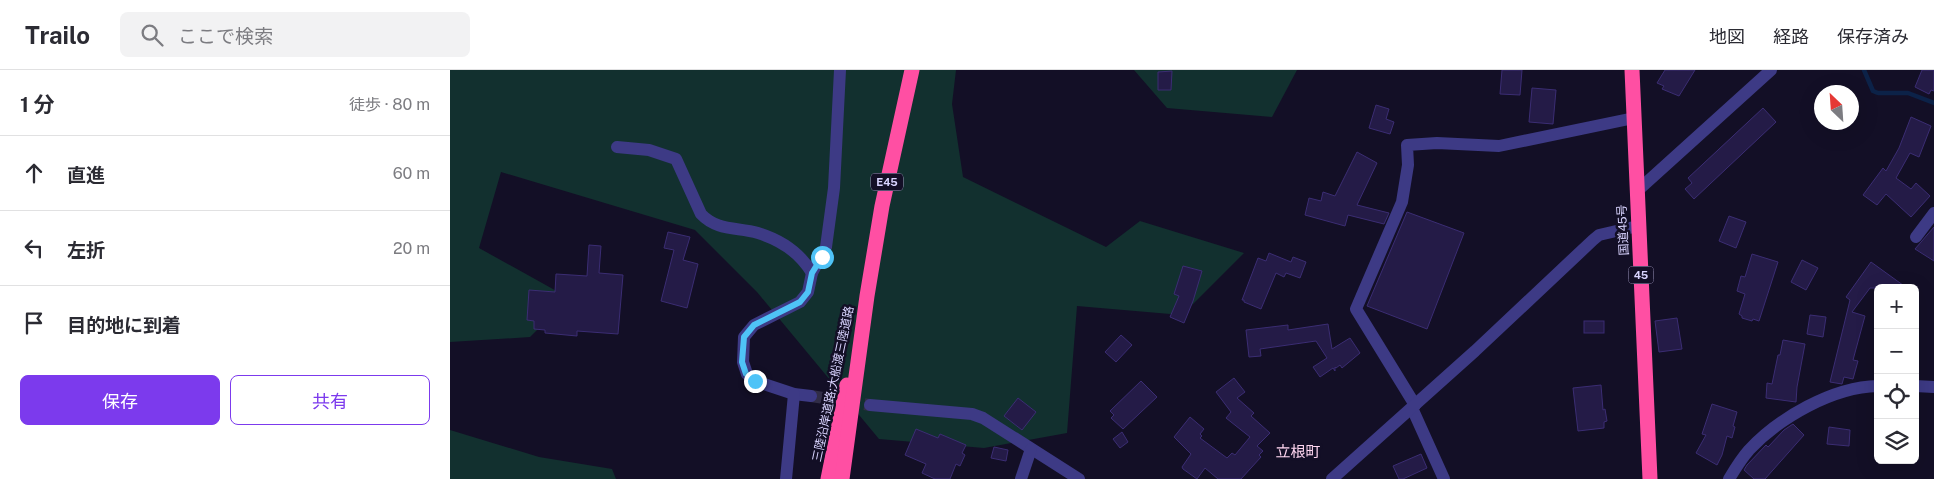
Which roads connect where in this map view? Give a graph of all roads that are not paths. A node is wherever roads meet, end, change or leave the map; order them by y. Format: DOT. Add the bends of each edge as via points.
graph roads {
  1 [pos="840,70"];
  2 [pos="912,70"];
  3 [pos="1632,70"];
  4 [pos="1771,70"];
  5 [pos="1634,118"];
  6 [pos="616,147"];
  7 [pos="1636,192"];
  8 [pos="1934,213"];
  9 [pos="1638,226"];
  10 [pos="1916,237"];
  11 [pos="812,273"];
  12 [pos="867,296"];
  13 [pos="1874,386"];
  14 [pos="1919,386"];
  15 [pos="1934,387"];
  16 [pos="794,394"];
  17 [pos="811,396"];
  18 [pos="870,405"];
  19 [pos="1413,407"];
  20 [pos="1031,449"];
  21 [pos="786,479"];
  22 [pos="828,479"];
  23 [pos="842,479"];
  24 [pos="1021,479"];
  25 [pos="1078,479"];
  26 [pos="1332,479"];
  27 [pos="1444,479"];
  28 [pos="1650,479"];
  29 [pos="1729,479"];
  1 -- 11 [label="street" via="834,188 826,248"];
  2 -- 12 [label="highway, 三陸沿岸道路;大船渡三陸道路 / E45" via="882,206"];
  3 -- 5 [label="highway, 国道45号 / 45"];
  4 -- 7 [label="street"];
  5 -- 7 [label="highway, 国道45号 / 45"];
  5 -- 19 [label="street" via="1497,145 1406,145 1408,164 1402,202 1356,309"];
  6 -- 11 [label="street" via="649,150 676,159 707,221 719,227 758,233 783,244 803,259"];
  7 -- 9 [label="highway, 国道45号 / 45"];
  8 -- 10 [label="street"];
  9 -- 19 [label="street" via="1599,235"];
  9 -- 28 [label="highway, 国道45号 / 45"];
  11 -- 16 [label="street" via="808,292 800,302 754,325 744,337 742,362 746,374 755,381"];
  12 -- 22 [label="highway, 三陸沿岸道路;大船渡三陸道路 / E45"];
  12 -- 23 [label="highway, 三陸沿岸道路;大船渡三陸道路 / E45"];
  13 -- 29 [label="street" via="1828,397 1775,426 1749,450"];
  14 -- 15 [label="street"];
  16 -- 17 [label="street"];
  16 -- 21 [label="street"];
  18 -- 20 [label="street" via="972,414"];
  19 -- 26 [label="street"];
  19 -- 27 [label="street"];
  20 -- 24 [label="street"];
  20 -- 25 [label="street"];
}
